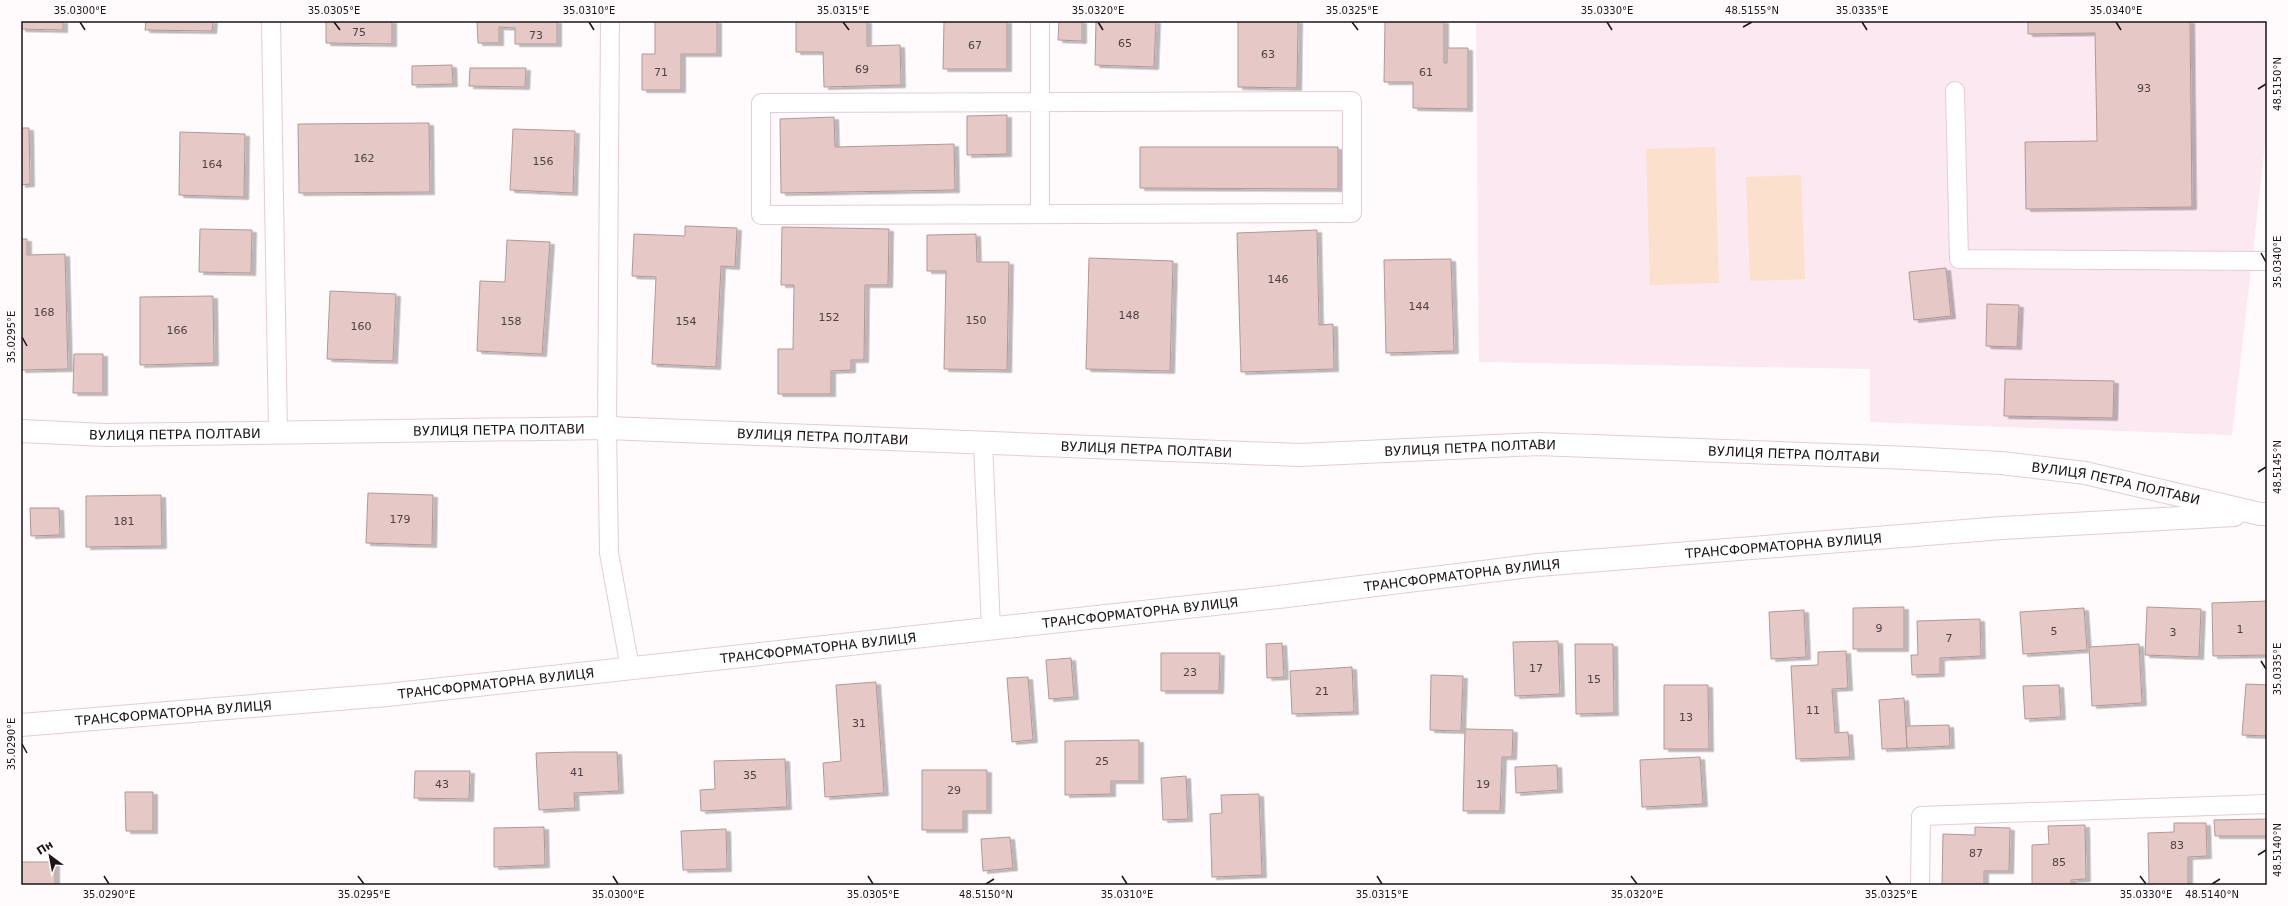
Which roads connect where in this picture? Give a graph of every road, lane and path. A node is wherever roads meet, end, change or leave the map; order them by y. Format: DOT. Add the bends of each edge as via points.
graph roads {
  1 [pos="271,21"];
  2 [pos="610,21"];
  3 [pos="1040,21"];
  4 [pos="1955,91"];
  5 [pos="1040,102"];
  6 [pos="1040,214"];
  7 [pos="2267,262"];
  8 [pos="607,428"];
  9 [pos="21,431"];
  10 [pos="278,432"];
  11 [pos="983,443"];
  12 [pos="2263,514"];
  13 [pos="992,629"];
  14 [pos="630,668"];
  15 [pos="21,725"];
  16 [pos="2267,804"];
  17 [pos="1920,885"];
  1 -- 10 [label="lane"];
  2 -- 8 [label="lane"];
  3 -- 5 [label="lane"];
  4 -- 7 [label="lane" via="1959,259"];
  5 -- 6 [label="lane"];
  5 -- 6 [label="lane" via="761,103 761,215"];
  5 -- 6 [label="lane" via="1352,101 1352,213"];
  8 -- 10 [label="street, ВУЛИЦЯ ПЕТРА ПОЛТАВИ"];
  8 -- 11 [label="street, ВУЛИЦЯ ПЕТРА ПОЛТАВИ"];
  8 -- 14 [label="lane" via="609,553"];
  9 -- 10 [label="street, ВУЛИЦЯ ПЕТРА ПОЛТАВИ" via="105,435"];
  11 -- 12 [label="street, ВУЛИЦЯ ПЕТРА ПОЛТАВИ" via="1300,455 1538,444 1917,458 2001,463 2085,473"];
  11 -- 13 [label="lane"];
  12 -- 13 [label="street, ТРАНСФОРМАТОРНА ВУЛИЦЯ" via="2002,528 1538,565"];
  13 -- 14 [label="street, ТРАНСФОРМАТОРНА ВУЛИЦЯ"];
  14 -- 15 [label="street, ТРАНСФОРМАТОРНА ВУЛИЦЯ" via="387,695"];
  16 -- 17 [label="lane" via="1921,816"];
}
